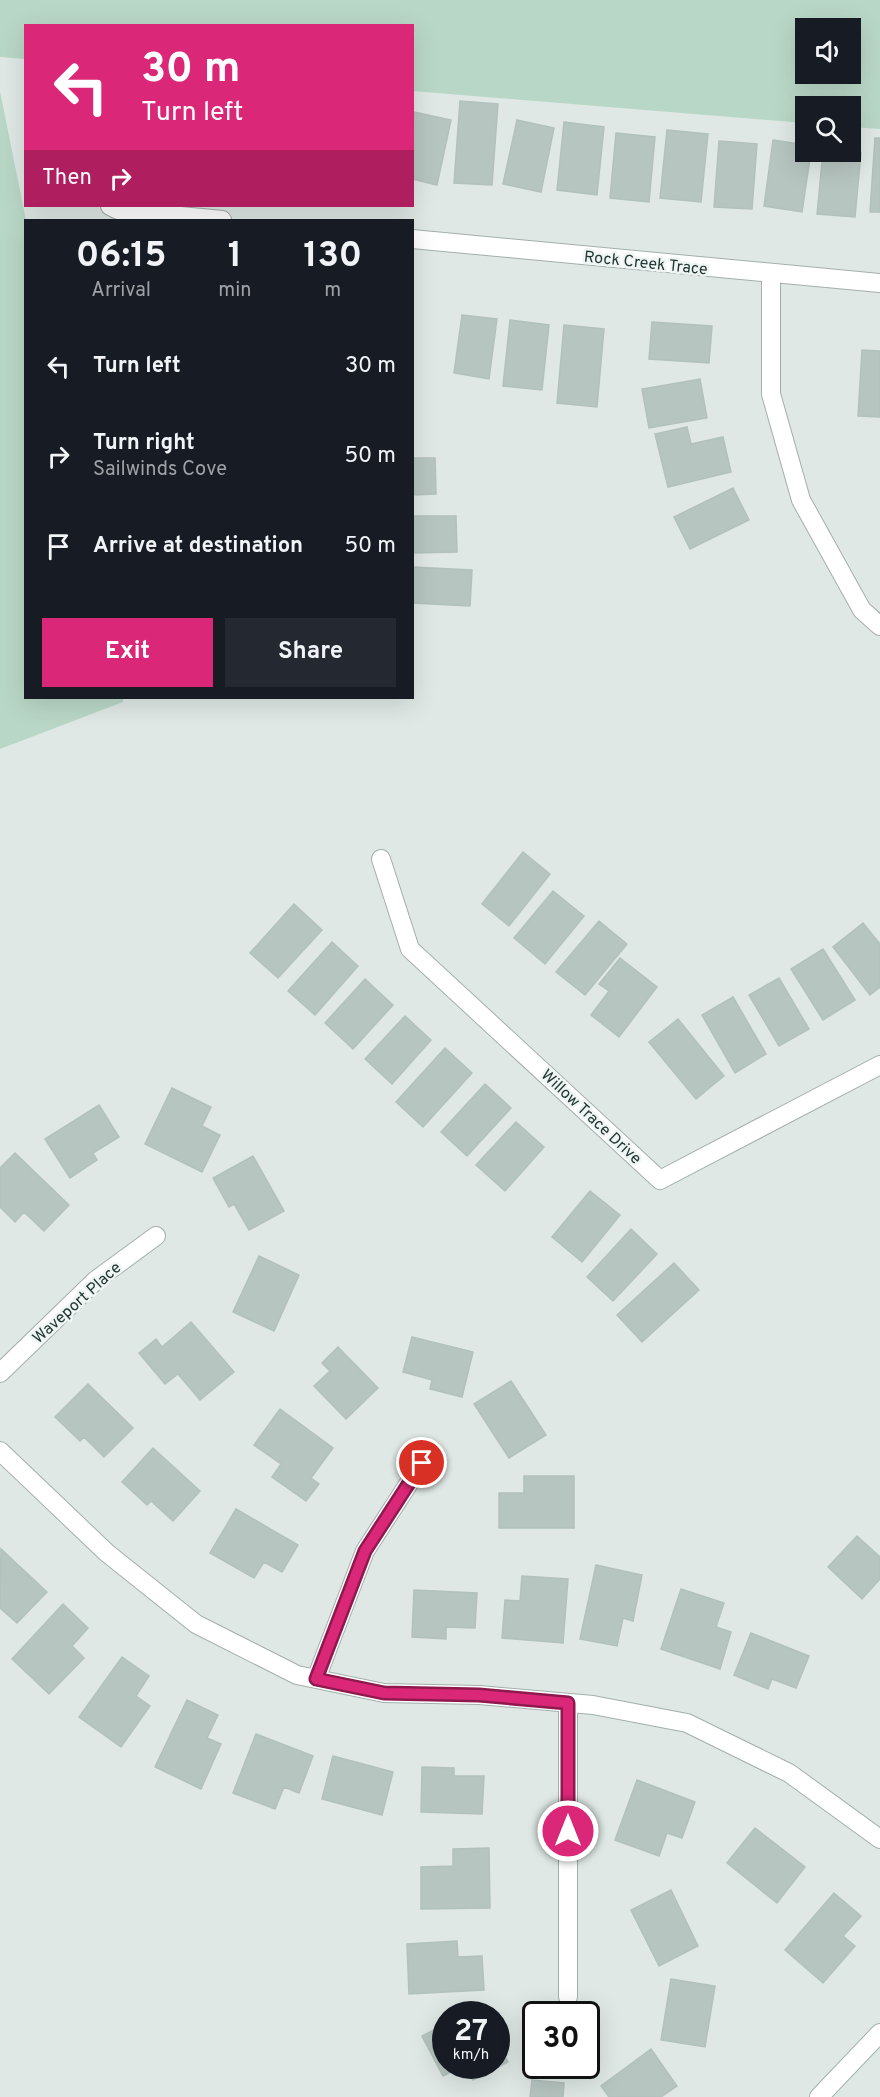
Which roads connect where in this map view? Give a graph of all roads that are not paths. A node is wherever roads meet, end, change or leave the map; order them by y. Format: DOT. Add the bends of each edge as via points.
graph roads {
  1 [pos="112,207"];
  2 [pos="212,219"];
  3 [pos="414,239"];
  4 [pos="771,275"];
  5 [pos="880,283"];
  6 [pos="880,626"];
  7 [pos="381,859"];
  8 [pos="880,1065"];
  9 [pos="156,1236"];
  10 [pos="0,1373"];
  11 [pos="0,1451"];
  12 [pos="422,1463"];
  13 [pos="316,1679"];
  14 [pos="568,1703"];
  15 [pos="880,1839"];
  16 [pos="568,1997"];
  17 [pos="880,2033"];
  18 [pos="819,2097"];
  1 -- 2 [label="street"];
  3 -- 4 [label="street, Rock Creek Trace"];
  4 -- 5 [label="street, Rock Creek Trace"];
  4 -- 6 [label="street" via="771,394 801,500 862,610"];
  7 -- 8 [label="street, Willow Trace Drive" via="410,949 660,1180"];
  9 -- 10 [label="street, Waveport Place" via="96,1280"];
  11 -- 13 [label="street" via="107,1553 196,1624 297,1675"];
  12 -- 13 [label="street" via="365,1551"];
  13 -- 14 [label="street" via="384,1693 479,1695"];
  14 -- 15 [label="street" via="687,1724 789,1773"];
  14 -- 16 [label="street"];
  17 -- 18 [label="street"];
}
